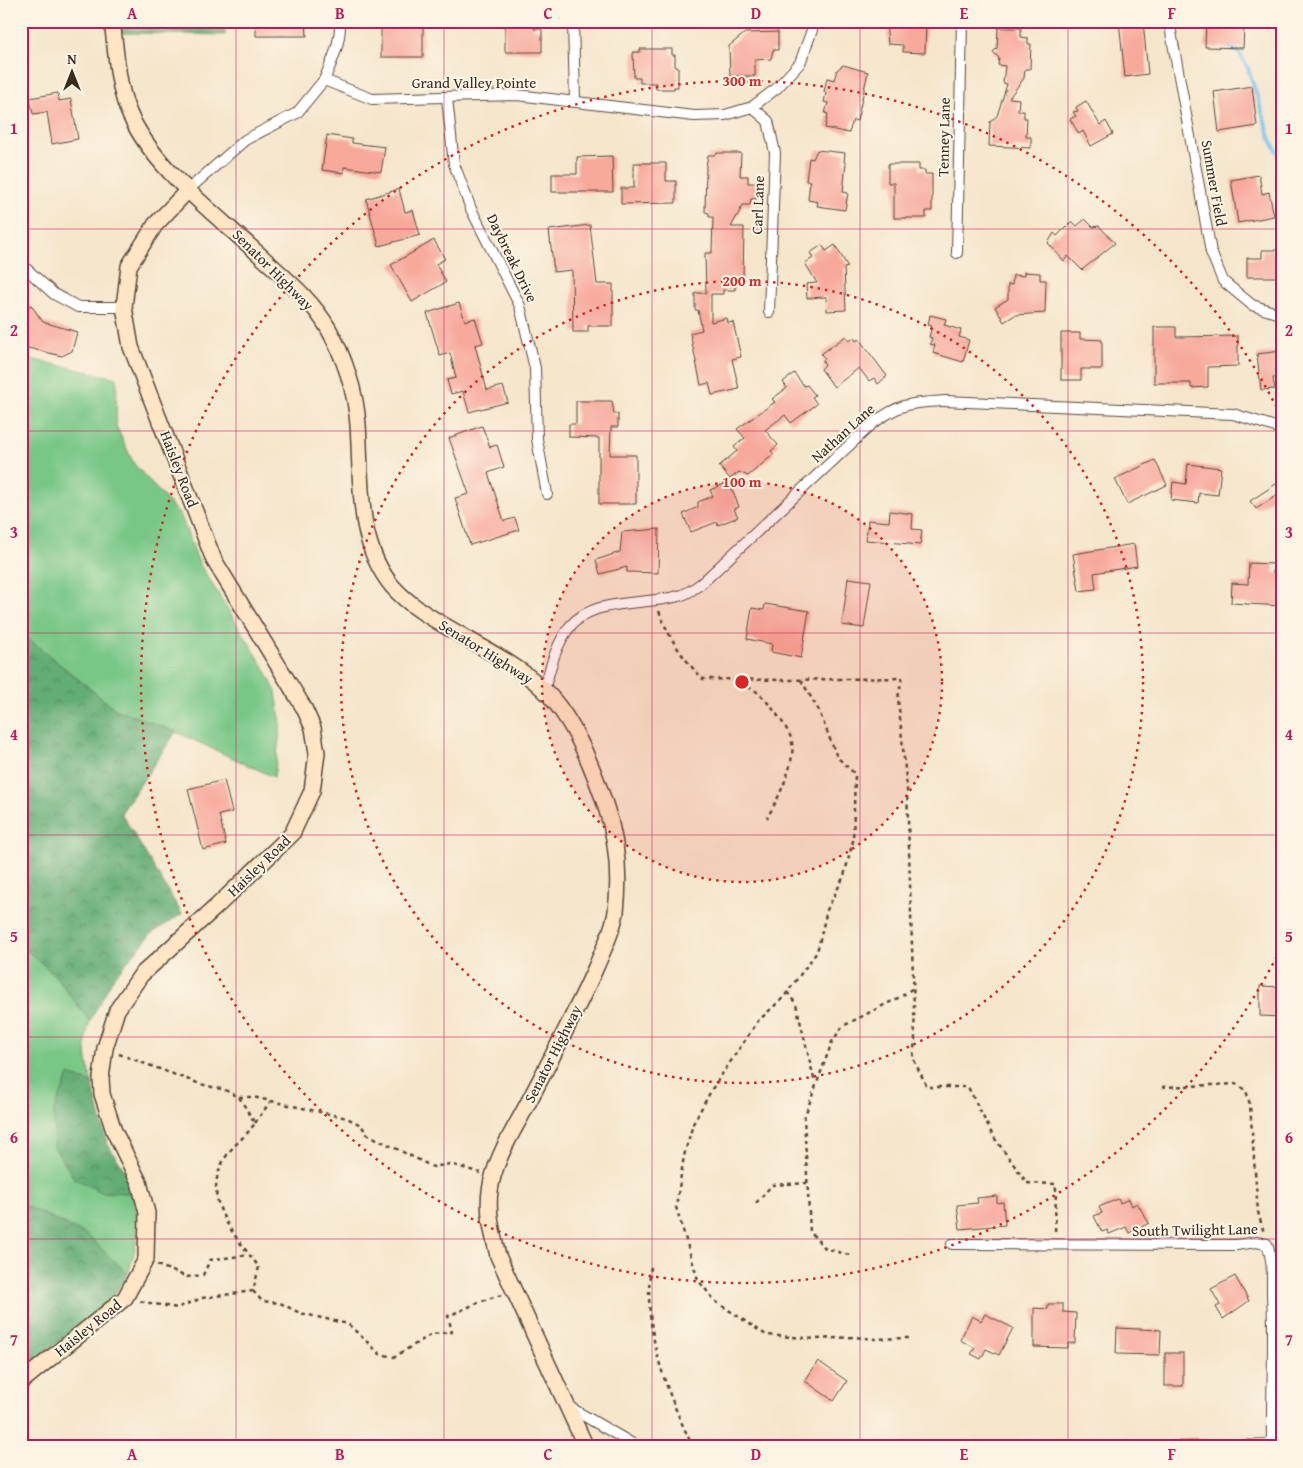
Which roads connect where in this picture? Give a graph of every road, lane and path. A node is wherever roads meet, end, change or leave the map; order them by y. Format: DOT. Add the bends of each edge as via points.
graph roads {
  1 [pos="112,21"];
  2 [pos="340,21"];
  3 [pos="573,21"];
  4 [pos="812,21"];
  5 [pos="962,21"];
  6 [pos="1169,21"];
  7 [pos="324,80"];
  8 [pos="447,98"];
  9 [pos="575,101"];
  10 [pos="752,106"];
  11 [pos="189,189"];
  12 [pos="957,253"];
  13 [pos="21,264"];
  14 [pos="124,306"];
  15 [pos="769,312"];
  16 [pos="1282,314"];
  17 [pos="1282,429"];
  18 [pos="547,494"];
  19 [pos="655,601"];
  20 [pos="731,679"];
  21 [pos="801,680"];
  22 [pos="544,690"];
  23 [pos="767,818"];
  24 [pos="913,988"];
  25 [pos="787,992"];
  26 [pos="105,1048"];
  27 [pos="815,1085"];
  28 [pos="1162,1087"];
  29 [pos="239,1097"];
  30 [pos="270,1102"];
  31 [pos="255,1123"];
  32 [pos="493,1178"];
  33 [pos="808,1183"];
  34 [pos="756,1204"];
  35 [pos="952,1244"];
  36 [pos="1267,1244"];
  37 [pos="1055,1246"];
  38 [pos="249,1255"];
  39 [pos="848,1255"];
  40 [pos="146,1260"];
  41 [pos="651,1267"];
  42 [pos="253,1291"];
  43 [pos="514,1292"];
  44 [pos="125,1298"];
  45 [pos="909,1338"];
  46 [pos="21,1382"];
  47 [pos="568,1407"];
  48 [pos="1277,1445"];
  49 [pos="586,1447"];
  50 [pos="638,1447"];
  51 [pos="693,1447"];
  52 [pos="1165,1447"];
  1 -- 11 [label="street, Senator Highway" via="121,84 128,108 142,137 162,165"];
  2 -- 7 [label="street" via="341,30"];
  3 -- 9 [label="street"];
  4 -- 10 [label="street, Grand Valley Pointe" via="800,63 777,88"];
  5 -- 12 [label="street, Tenney Lane"];
  6 -- 16 [label="street, Summer Field" via="1211,252 1223,281 1252,305"];
  7 -- 8 [label="street, Grand Valley Pointe" via="372,99"];
  7 -- 11 [label="street" via="297,113 245,140"];
  8 -- 9 [label="street, Grand Valley Pointe" via="517,95"];
  8 -- 18 [label="street, Daybreak Drive" via="454,164 471,209 520,306 535,368 537,439"];
  9 -- 10 [label="street, Grand Valley Pointe" via="694,116 726,115"];
  10 -- 15 [label="street, Carl Lane" via="768,121 775,153"];
  11 -- 14 [label="street, Haisley Road" via="154,225 129,266"];
  11 -- 22 [label="street, Senator Highway" via="298,290 326,324 340,350 352,387 358,421 364,526 378,565 393,587 414,606 510,664"];
  13 -- 14 [label="street" via="54,294 78,306"];
  14 -- 26 [label="street, Haisley Road" via="131,347 214,560 304,708 313,728 317,753 312,791 292,834 141,975 117,1010"];
  17 -- 19 [label="street, Nathan Lane" via="1233,414 945,401 896,407 872,424 702,583 684,595"];
  19 -- 20 [label="path" via="670,637 693,669 703,679"];
  19 -- 22 [label="street, Nathan Lane" via="595,608 578,618 566,631 555,652"];
  20 -- 21 [label="path"];
  20 -- 23 [label="path" via="756,692 775,712 791,739 790,766"];
  21 -- 24 [label="path" via="902,678 898,698 907,789"];
  21 -- 25 [label="path" via="819,711 837,757 855,774 853,841 844,876 827,910 817,952"];
  22 -- 32 [label="street, Senator Highway" via="585,752 605,804 613,830 616,857 616,916 576,1010 497,1162"];
  24 -- 27 [label="path" via="843,1026 832,1042"];
  24 -- 37 [label="path" via="913,1058 922,1078 927,1087 968,1087 993,1136 1026,1183 1056,1184"];
  25 -- 27 [label="path" via="796,1004"];
  25 -- 45 [label="path" via="758,1021 712,1089 693,1124 676,1207 698,1280 715,1301 766,1335 817,1339"];
  26 -- 29 [label="path"];
  26 -- 40 [label="street, Haisley Road" via="102,1094 114,1131 139,1182 147,1213"];
  27 -- 33 [label="path" via="804,1118"];
  28 -- 36 [label="path" via="1236,1084 1246,1090 1250,1105 1258,1212"];
  29 -- 30 [label="path"];
  29 -- 31 [label="path"];
  30 -- 31 [label="path"];
  30 -- 32 [label="path" via="347,1118 361,1125 368,1134 434,1168 450,1164"];
  31 -- 38 [label="path" via="228,1153 218,1171 214,1189 224,1221"];
  32 -- 43 [label="street, Senator Highway" via="489,1194 491,1226 498,1256"];
  33 -- 34 [label="path" via="772,1185"];
  33 -- 39 [label="path" via="810,1232 825,1248"];
  35 -- 37 [label="street, South Twilight Lane"];
  36 -- 37 [label="street, South Twilight Lane"];
  36 -- 48 [label="street, South Twilight Lane" via="1271,1261 1275,1346 1271,1403"];
  38 -- 40 [label="path" via="210,1260 203,1276 187,1277"];
  38 -- 42 [label="path" via="259,1267"];
  40 -- 44 [label="street, Haisley Road"];
  41 -- 51 [label="path" via="647,1292 651,1324 665,1379"];
  42 -- 43 [label="path" via="262,1301 280,1303 300,1313 348,1324 380,1354 394,1357 432,1334 452,1332 448,1316 478,1300"];
  42 -- 44 [label="path" via="202,1298 177,1308"];
  43 -- 47 [label="street, Senator Highway"];
  44 -- 46 [label="street, Haisley Road"];
  47 -- 49 [label="street, Senator Highway"];
  47 -- 50 [label="street"];
  48 -- 52 [label="street"];
}
